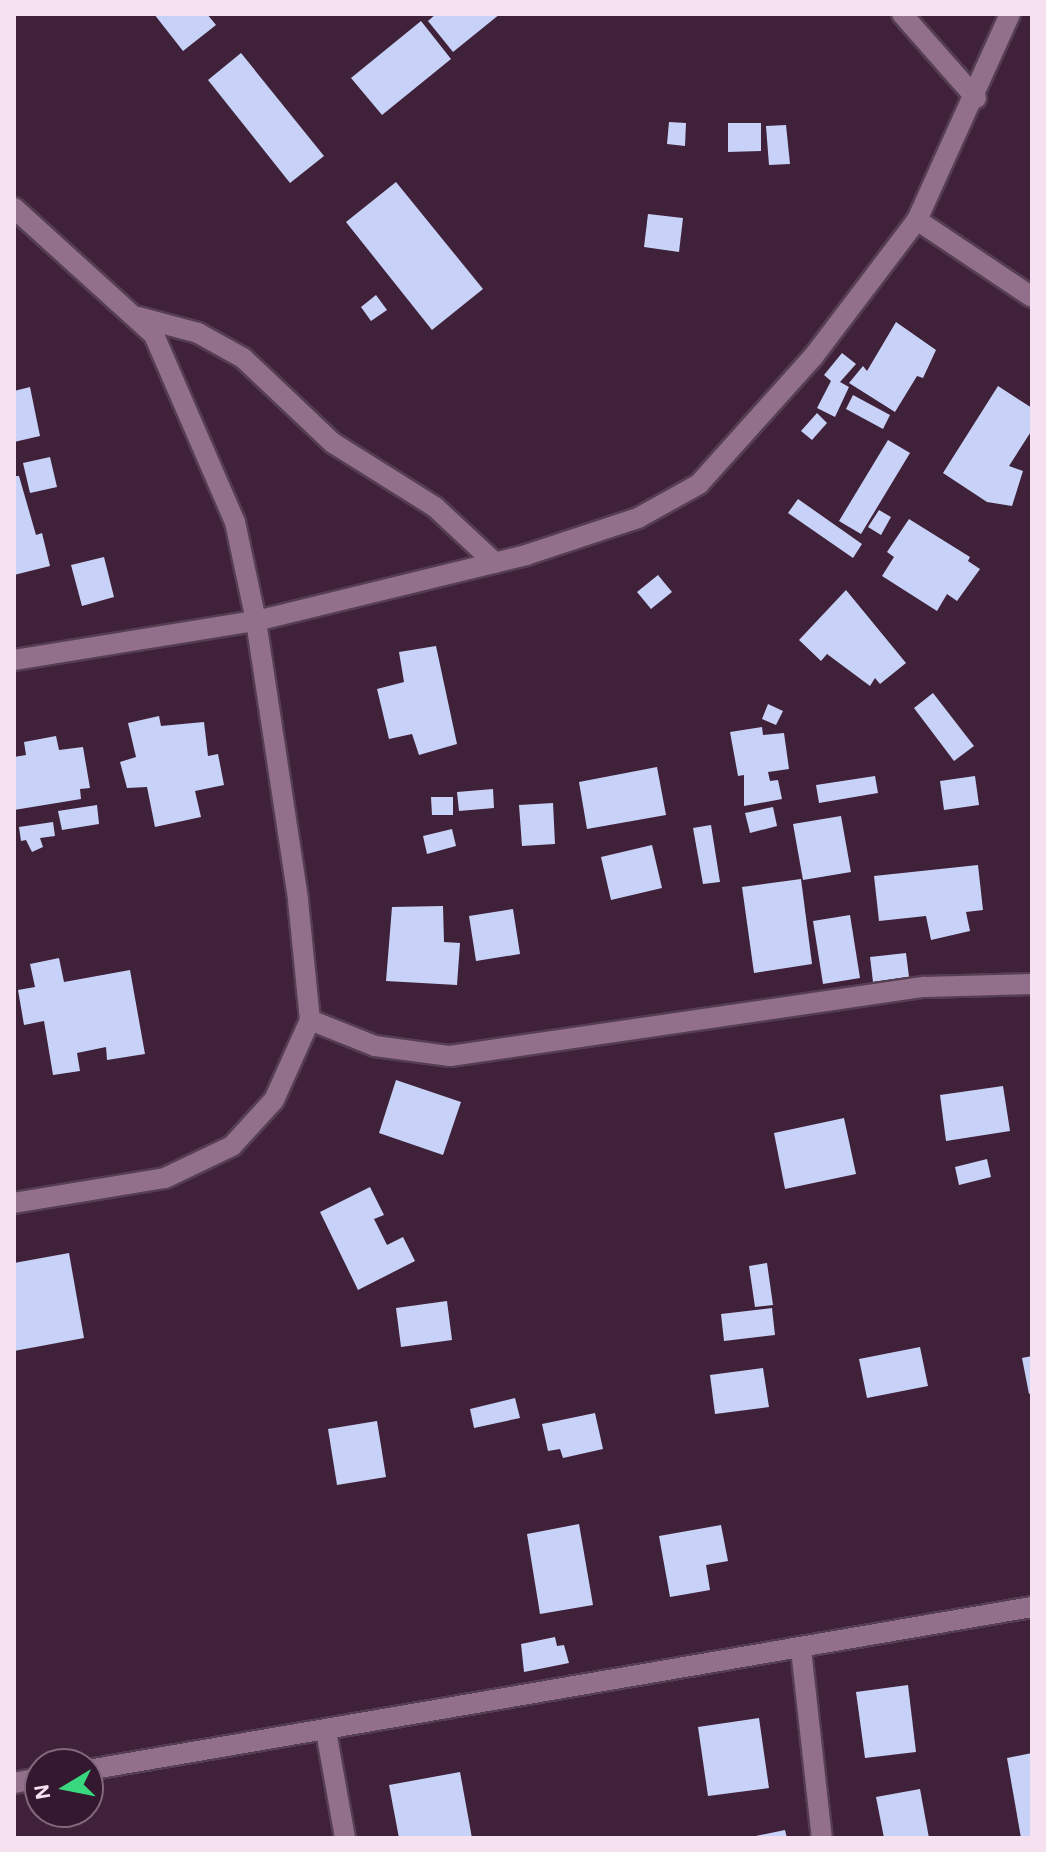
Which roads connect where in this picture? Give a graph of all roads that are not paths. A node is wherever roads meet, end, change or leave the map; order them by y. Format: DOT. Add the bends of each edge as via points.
graph roads {
  1 [pos="902,14"];
  2 [pos="1010,14"];
  3 [pos="976,98"];
  4 [pos="14,208"];
  5 [pos="917,220"];
  6 [pos="1032,297"];
  7 [pos="134,316"];
  8 [pos="495,563"];
  9 [pos="256,621"];
  10 [pos="14,660"];
  11 [pos="1032,984"];
  12 [pos="310,1020"];
  13 [pos="14,1203"];
  14 [pos="1032,1607"];
  15 [pos="801,1649"];
  16 [pos="326,1731"];
  17 [pos="104,1767"];
  18 [pos="345,1838"];
  19 [pos="822,1838"];
  1 -- 3 [label="street"];
  2 -- 3 [label="street"];
  3 -- 5 [label="street"];
  4 -- 7 [label="street"];
  5 -- 6 [label="street"];
  5 -- 8 [label="street" via="813,357 699,484 638,518"];
  7 -- 8 [label="street" via="198,333 243,358 333,443 435,507"];
  7 -- 9 [label="street" via="154,335 230,509"];
  8 -- 9 [label="street"];
  9 -- 10 [label="street"];
  9 -- 12 [label="street"];
  11 -- 12 [label="street" via="925,987 450,1056 375,1046"];
  12 -- 13 [label="street" via="274,1100 232,1146 165,1178"];
  14 -- 15 [label="street"];
  15 -- 16 [label="street"];
  15 -- 19 [label="street"];
  16 -- 17 [label="street"];
  16 -- 18 [label="street"];
}
